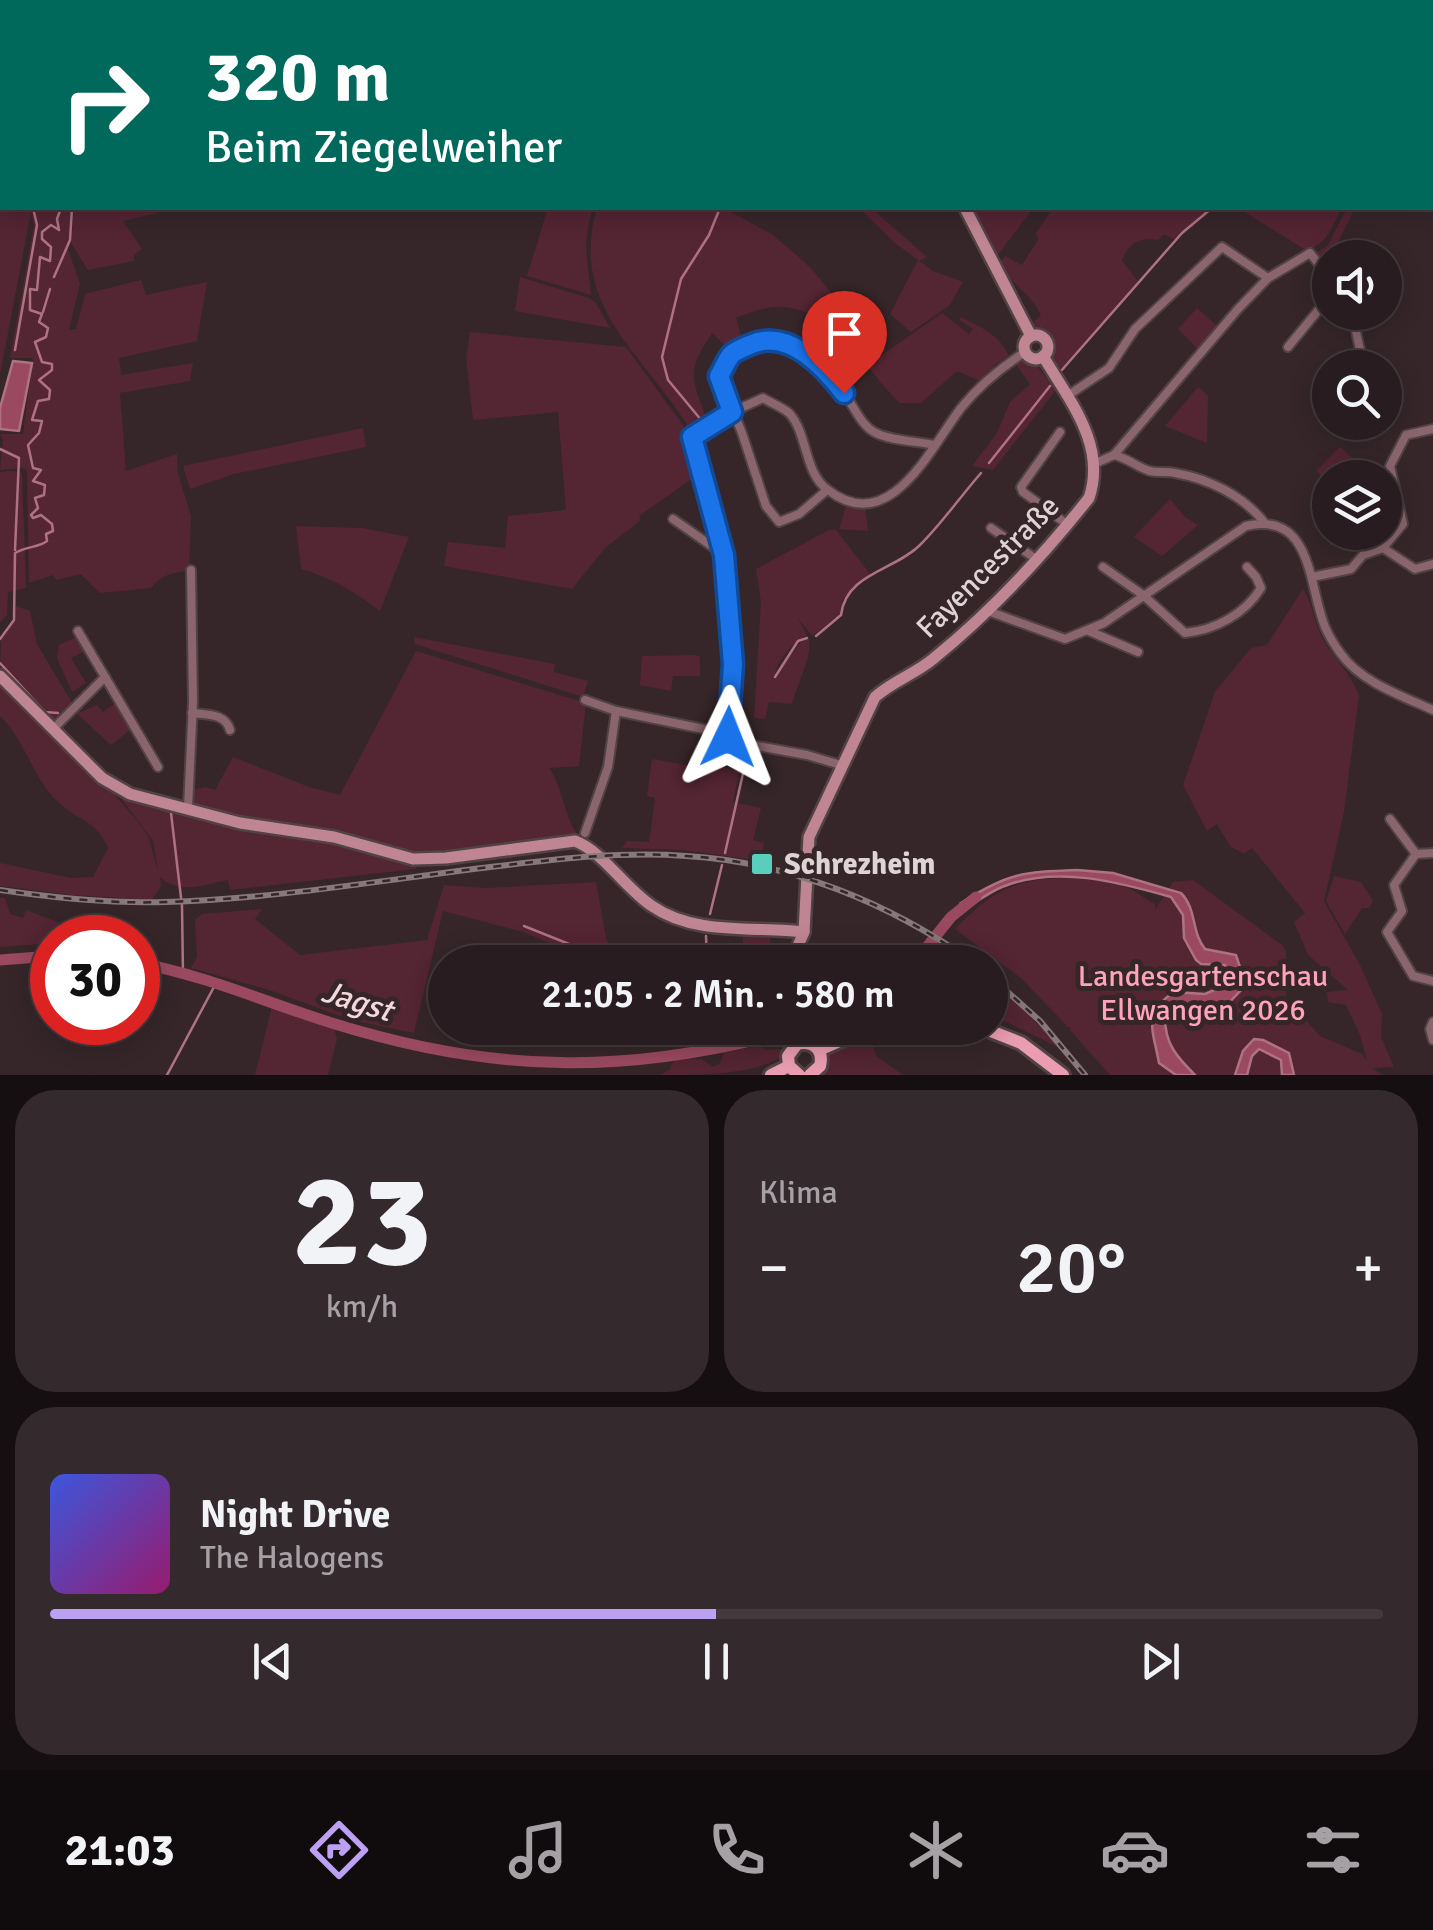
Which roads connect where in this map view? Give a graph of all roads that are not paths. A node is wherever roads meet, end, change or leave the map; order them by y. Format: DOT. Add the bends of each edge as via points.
graph roads {
  1 [pos="966,210"];
  2 [pos="1312,256"];
  3 [pos="1268,278"];
  4 [pos="1312,318"];
  5 [pos="1356,330"];
  6 [pos="1031,336"];
  7 [pos="1288,347"];
  8 [pos="1360,350"];
  9 [pos="1025,352"];
  10 [pos="1042,356"];
  11 [pos="1066,396"];
  12 [pos="732,412"];
  13 [pos="1433,428"];
  14 [pos="1060,432"];
  15 [pos="935,444"];
  16 [pos="1114,455"];
  17 [pos="1392,460"];
  18 [pos="1096,463"];
  19 [pos="827,490"];
  20 [pos="673,519"];
  21 [pos="1264,522"];
  22 [pos="1068,525"];
  23 [pos="992,528"];
  24 [pos="1377,550"];
  25 [pos="1386,550"];
  26 [pos="724,555"];
  27 [pos="1036,559"];
  28 [pos="1433,564"];
  29 [pos="1103,567"];
  30 [pos="1247,568"];
  31 [pos="192,570"];
  32 [pos="1312,577"];
  33 [pos="1143,594"];
  34 [pos="988,611"];
  35 [pos="78,631"];
  36 [pos="1089,631"];
  37 [pos="1138,652"];
  38 [pos="0,676"];
  39 [pos="104,677"];
  40 [pos="585,700"];
  41 [pos="1433,710"];
  42 [pos="616,711"];
  43 [pos="192,713"];
  44 [pos="53,729"];
  45 [pos="230,730"];
  46 [pos="728,737"];
  47 [pos="841,765"];
  48 [pos="158,767"];
  49 [pos="188,808"];
  50 [pos="1390,819"];
  51 [pos="585,833"];
  52 [pos="1433,853"];
  53 [pos="1416,854"];
  54 [pos="804,932"];
  55 [pos="798,945"];
  56 [pos="1433,981"];
  57 [pos="1433,1022"];
  58 [pos="1008,1038"];
  59 [pos="1433,1040"];
  60 [pos="790,1045"];
  61 [pos="811,1045"];
  62 [pos="830,1045"];
  63 [pos="819,1050"];
  64 [pos="794,1070"];
  65 [pos="1053,1072"];
  66 [pos="771,1075"];
  67 [pos="810,1075"];
  1 -- 6 [label="street"];
  2 -- 3 [label="street"];
  3 -- 11 [label="street" via="1222,247 1135,329 1109,368"];
  3 -- 16 [label="street"];
  4 -- 7 [label="street"];
  5 -- 8 [label="street"];
  6 -- 9 [label="street"];
  6 -- 10 [label="street" via="1044,339"];
  9 -- 10 [label="street"];
  9 -- 15 [label="street" via="987,381"];
  10 -- 11 [label="street"];
  11 -- 18 [label="street"];
  12 -- 15 [label="street" via="719,376 733,352 760,341 785,344 825,369 876,434"];
  12 -- 19 [label="street" via="764,398 790,415"];
  12 -- 19 [label="street" via="766,506 779,522"];
  12 -- 26 [label="street" via="692,437"];
  13 -- 17 [label="street" via="1406,435"];
  14 -- 22 [label="street" via="1022,487"];
  15 -- 19 [label="street" via="913,477 887,499 846,500"];
  16 -- 18 [label="street"];
  16 -- 21 [label="street" via="1149,471 1217,485"];
  18 -- 22 [label="street, Fayencestraße" via="1089,498"];
  20 -- 26 [label="street"];
  21 -- 32 [label="street" via="1301,545"];
  21 -- 33 [label="street" via="1246,526"];
  22 -- 27 [label="street, Fayencestraße"];
  23 -- 27 [label="street"];
  24 -- 32 [label="street" via="1351,570"];
  25 -- 28 [label="street" via="1414,569"];
  26 -- 46 [label="street" via="733,664"];
  27 -- 34 [label="street, Fayencestraße"];
  29 -- 33 [label="street"];
  30 -- 33 [label="street" via="1260,588 1252,604 1207,631 1185,633"];
  31 -- 43 [label="street"];
  32 -- 41 [label="street" via="1325,627 1343,657"];
  33 -- 36 [label="street"];
  34 -- 36 [label="street" via="1065,639"];
  34 -- 47 [label="street, Fayencestraße" via="930,662 875,697"];
  35 -- 39 [label="street"];
  36 -- 37 [label="street"];
  38 -- 44 [label="street"];
  39 -- 44 [label="street"];
  39 -- 48 [label="street"];
  40 -- 42 [label="street"];
  42 -- 46 [label="street"];
  42 -- 51 [label="street" via="608,767"];
  43 -- 45 [label="street" via="220,717"];
  43 -- 49 [label="street"];
  44 -- 49 [label="street" via="102,778 130,794"];
  46 -- 47 [label="street"];
  47 -- 54 [label="street, Fayencestraße" via="808,837"];
  49 -- 54 [label="street" via="413,859 575,841 664,914 746,930"];
  50 -- 53 [label="street"];
  52 -- 53 [label="street"];
  53 -- 56 [label="street" via="1394,885 1402,911 1387,932 1413,976"];
  54 -- 55 [label="street, Fayencestraße"];
  57 -- 59 [label="street"];
  58 -- 65 [label="main road"];
  60 -- 64 [label="main road"];
  61 -- 63 [label="main road"];
  62 -- 63 [label="main road"];
  63 -- 67 [label="main road" via="820,1066"];
  64 -- 66 [label="main road"];
}
